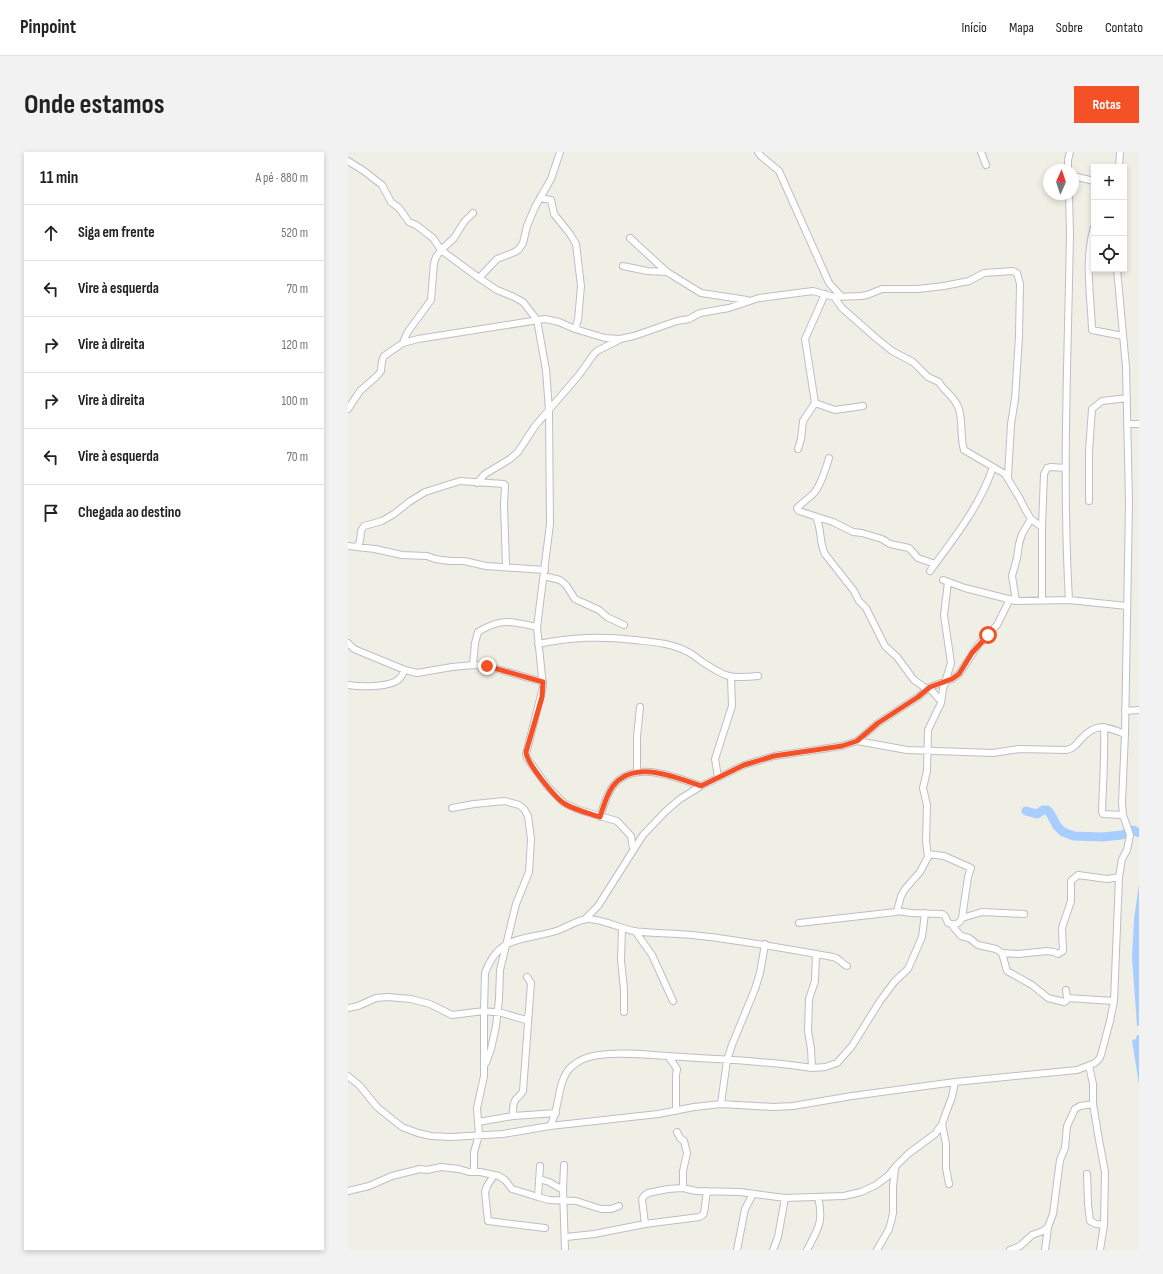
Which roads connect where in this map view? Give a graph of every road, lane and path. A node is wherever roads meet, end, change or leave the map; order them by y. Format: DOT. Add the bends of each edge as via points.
graph roads {
  1 [pos="560,152"];
  2 [pos="758,152"];
  3 [pos="982,152"];
  4 [pos="1070,152"];
  5 [pos="1120,152"];
  6 [pos="348,161"];
  7 [pos="1068,164"];
  8 [pos="1119,164"];
  9 [pos="986,165"];
  10 [pos="1079,177"];
  11 [pos="1091,180"];
  12 [pos="540,198"];
  13 [pos="1069,200"];
  14 [pos="473,212"];
  15 [pos="1092,236"];
  16 [pos="630,238"];
  17 [pos="441,250"];
  18 [pos="623,266"];
  19 [pos="667,272"];
  20 [pos="1117,272"];
  21 [pos="479,278"];
  22 [pos="825,294"];
  23 [pos="837,296"];
  24 [pos="749,301"];
  25 [pos="537,320"];
  26 [pos="575,329"];
  27 [pos="1123,336"];
  28 [pos="620,339"];
  29 [pos="403,343"];
  30 [pos="1127,398"];
  31 [pos="815,403"];
  32 [pos="863,406"];
  33 [pos="348,409"];
  34 [pos="549,410"];
  35 [pos="1127,424"];
  36 [pos="1139,424"];
  37 [pos="798,449"];
  38 [pos="829,458"];
  39 [pos="993,467"];
  40 [pos="1066,468"];
  41 [pos="1008,477"];
  42 [pos="477,483"];
  43 [pos="1089,501"];
  44 [pos="816,517"];
  45 [pos="1031,519"];
  46 [pos="1042,527"];
  47 [pos="348,546"];
  48 [pos="357,546"];
  49 [pos="935,564"];
  50 [pos="506,566"];
  51 [pos="930,571"];
  52 [pos="544,573"];
  53 [pos="1013,600"];
  54 [pos="1042,600"];
  55 [pos="1069,600"];
  56 [pos="1127,606"];
  57 [pos="624,626"];
  58 [pos="538,627"];
  59 [pos="348,643"];
  60 [pos="538,644"];
  61 [pos="473,665"];
  62 [pos="405,670"];
  63 [pos="758,676"];
  64 [pos="731,677"];
  65 [pos="946,681"];
  66 [pos="543,682"];
  67 [pos="348,685"];
  68 [pos="928,688"];
  69 [pos="941,701"];
  70 [pos="640,707"];
  71 [pos="1139,710"];
  72 [pos="1125,711"];
  73 [pos="1104,727"];
  74 [pos="1125,734"];
  75 [pos="857,741"];
  76 [pos="926,751"];
  77 [pos="637,772"];
  78 [pos="718,777"];
  79 [pos="701,786"];
  80 [pos="452,808"];
  81 [pos="1123,815"];
  82 [pos="600,817"];
  83 [pos="633,849"];
  84 [pos="928,854"];
  85 [pos="1120,877"];
  86 [pos="898,911"];
  87 [pos="925,912"];
  88 [pos="1024,914"];
  89 [pos="962,918"];
  90 [pos="584,920"];
  91 [pos="799,923"];
  92 [pos="951,924"];
  93 [pos="622,929"];
  94 [pos="635,931"];
  95 [pos="507,943"];
  96 [pos="765,944"];
  97 [pos="1002,953"];
  98 [pos="816,954"];
  99 [pos="847,966"];
  100 [pos="527,977"];
  101 [pos="1066,990"];
  102 [pos="1067,998"];
  103 [pos="673,1001"];
  104 [pos="1114,1001"];
  105 [pos="348,1008"];
  106 [pos="484,1011"];
  107 [pos="624,1012"];
  108 [pos="497,1013"];
  109 [pos="529,1013"];
  110 [pos="669,1056"];
  111 [pos="728,1060"];
  112 [pos="1089,1066"];
  113 [pos="484,1068"];
  114 [pos="812,1068"];
  115 [pos="348,1076"];
  116 [pos="955,1082"];
  117 [pos="721,1104"];
  118 [pos="1093,1104"];
  119 [pos="676,1111"];
  120 [pos="556,1113"];
  121 [pos="513,1116"];
  122 [pos="478,1122"];
  123 [pos="942,1124"];
  124 [pos="550,1126"];
  125 [pos="677,1132"];
  126 [pos="479,1135"];
  127 [pos="564,1165"];
  128 [pos="540,1166"];
  129 [pos="896,1166"];
  130 [pos="474,1171"];
  131 [pos="1087,1174"];
  132 [pos="494,1175"];
  133 [pos="539,1179"];
  134 [pos="949,1184"];
  135 [pos="683,1188"];
  136 [pos="563,1190"];
  137 [pos="348,1191"];
  138 [pos="707,1191"];
  139 [pos="753,1194"];
  140 [pos="538,1198"];
  141 [pos="785,1198"];
  142 [pos="818,1198"];
  143 [pos="564,1200"];
  144 [pos="619,1206"];
  145 [pos="645,1224"];
  146 [pos="1104,1226"];
  147 [pos="1048,1227"];
  148 [pos="545,1228"];
  149 [pos="566,1237"];
  150 [pos="566,1250"];
  151 [pos="738,1250"];
  152 [pos="773,1250"];
  153 [pos="807,1250"];
  154 [pos="877,1250"];
  155 [pos="1010,1250"];
  156 [pos="1045,1250"];
  157 [pos="1100,1250"];
  1 -- 12 [label="street" via="551,180"];
  2 -- 23 [label="street" via="779,171"];
  3 -- 9 [label="street"];
  4 -- 7 [label="street"];
  5 -- 8 [label="street"];
  6 -- 17 [label="street" via="382,185 391,202 400,208 409,222 432,238"];
  10 -- 11 [label="street"];
  12 -- 21 [label="street" via="519,249 497,259"];
  12 -- 26 [label="street" via="551,200 554,214 576,244 581,286"];
  13 -- 40 [label="street"];
  14 -- 17 [label="street" via="454,238"];
  15 -- 27 [label="street" via="1089,288 1092,330"];
  16 -- 19 [label="street"];
  17 -- 21 [label="street"];
  17 -- 29 [label="street" via="434,263 431,300 407,333"];
  18 -- 19 [label="street"];
  19 -- 24 [label="street" via="701,293"];
  20 -- 27 [label="street"];
  21 -- 25 [label="street" via="523,302"];
  22 -- 23 [label="street"];
  22 -- 24 [label="street" via="806,292"];
  22 -- 31 [label="street" via="805,339"];
  23 -- 39 [label="street" via="842,308 881,342 913,362 929,378 939,382 954,398 959,410 964,450"];
  23 -- 41 [label="street" via="861,296 885,289 944,286 969,281 984,273 1017,273 1020,284 1019,336"];
  24 -- 28 [label="street"];
  25 -- 26 [label="street" via="559,322"];
  25 -- 29 [label="street"];
  25 -- 34 [label="street" via="546,370"];
  26 -- 28 [label="street" via="605,338"];
  27 -- 30 [label="street"];
  28 -- 34 [label="street" via="597,351"];
  29 -- 33 [label="street" via="384,356 378,376 360,391"];
  30 -- 35 [label="street"];
  30 -- 43 [label="street" via="1102,401 1092,410"];
  31 -- 32 [label="street" via="835,410"];
  31 -- 37 [label="street" via="804,421"];
  34 -- 42 [label="street" via="518,452 484,474"];
  34 -- 52 [label="street" via="550,524"];
  35 -- 36 [label="street"];
  35 -- 56 [label="street"];
  38 -- 44 [label="street" via="818,488 797,508"];
  39 -- 41 [label="street"];
  39 -- 49 [label="street" via="974,510"];
  40 -- 46 [label="street" via="1051,467 1044,470"];
  40 -- 55 [label="street"];
  41 -- 45 [label="street"];
  42 -- 48 [label="street" via="454,482 419,495 381,522 364,526"];
  42 -- 50 [label="street" via="505,485"];
  44 -- 49 [label="street" via="853,532 909,548 918,558"];
  44 -- 68 [label="street" via="825,554 866,608 884,646 897,657 914,680"];
  45 -- 46 [label="street"];
  45 -- 53 [label="street" via="1019,544 1012,576"];
  46 -- 54 [label="street"];
  47 -- 48 [label="street"];
  48 -- 50 [label="street" via="402,555 427,556 486,566"];
  49 -- 51 [label="street"];
  50 -- 52 [label="street"];
  52 -- 57 [label="street" via="560,580 575,599"];
  52 -- 58 [label="street"];
  53 -- 54 [label="street"];
  53 -- 65 [label="street" via="959,674"];
  53 -- 65 [label="street" via="946,581 944,615 951,663"];
  54 -- 55 [label="street"];
  55 -- 56 [label="street"];
  56 -- 72 [label="street"];
  58 -- 60 [label="street"];
  58 -- 61 [label="street" via="506,621 488,626 478,632"];
  59 -- 62 [label="street" via="354,649"];
  60 -- 64 [label="street" via="592,637 656,642 687,651"];
  60 -- 66 [label="street"];
  61 -- 62 [label="street" via="417,673"];
  61 -- 66 [label="street" via="487,666"];
  62 -- 67 [label="street" via="399,679 386,685"];
  63 -- 64 [label="street"];
  64 -- 78 [label="street" via="732,706 715,759"];
  65 -- 68 [label="street"];
  65 -- 69 [label="street"];
  66 -- 82 [label="street" via="542,697 526,752 527,758 548,787 564,803"];
  68 -- 69 [label="street"];
  68 -- 75 [label="street"];
  69 -- 76 [label="street" via="929,728"];
  70 -- 77 [label="street"];
  71 -- 72 [label="street"];
  72 -- 74 [label="street"];
  73 -- 74 [label="street"];
  73 -- 76 [label="street" via="1090,729 1073,748 1066,750 1019,749 993,753"];
  73 -- 81 [label="street" via="1102,812"];
  74 -- 81 [label="street"];
  75 -- 76 [label="street"];
  75 -- 78 [label="street" via="842,746 774,756 744,765"];
  76 -- 84 [label="street" via="927,771 923,788 927,805"];
  77 -- 79 [label="street" via="658,772"];
  77 -- 82 [label="street" via="613,786"];
  78 -- 79 [label="street"];
  79 -- 83 [label="street" via="680,799 643,835"];
  80 -- 95 [label="street" via="505,801 519,805 528,816 531,840 529,872 516,904"];
  81 -- 85 [label="street" via="1130,835 1128,850 1122,859"];
  82 -- 83 [label="street" via="617,821 624,827 631,836"];
  83 -- 90 [label="street" via="598,906"];
  84 -- 86 [label="street" via="920,872 901,896"];
  84 -- 89 [label="street" via="944,856 971,868"];
  85 -- 97 [label="street" via="1107,879 1078,875 1070,882 1071,901 1062,928 1063,951 1058,954 1046,951"];
  85 -- 104 [label="street"];
  86 -- 87 [label="street"];
  86 -- 91 [label="street"];
  87 -- 92 [label="street" via="944,914 946,921"];
  87 -- 114 [label="street" via="922,937 908,969 895,981 852,1046 837,1063"];
  88 -- 89 [label="street" via="982,912"];
  89 -- 92 [label="street" via="959,923"];
  90 -- 93 [label="street" via="598,920"];
  90 -- 95 [label="street" via="550,933"];
  92 -- 97 [label="street" via="961,936"];
  93 -- 94 [label="street"];
  93 -- 107 [label="street"];
  94 -- 96 [label="street"];
  94 -- 103 [label="street" via="655,960"];
  95 -- 106 [label="street" via="497,951 487,967"];
  95 -- 108 [label="street" via="500,970"];
  96 -- 98 [label="street"];
  96 -- 111 [label="street" via="755,990"];
  97 -- 102 [label="street" via="1007,971 1052,1000 1064,1002"];
  98 -- 99 [label="street" via="838,958"];
  98 -- 114 [label="street" via="815,981 809,999 808,1031"];
  100 -- 109 [label="street" via="531,983"];
  101 -- 102 [label="street"];
  102 -- 104 [label="street"];
  104 -- 112 [label="street" via="1101,1055"];
  105 -- 106 [label="street" via="388,996 430,1004 452,1015"];
  106 -- 108 [label="street"];
  106 -- 113 [label="street"];
  108 -- 109 [label="street" via="526,1020"];
  108 -- 113 [label="street" via="491,1049"];
  109 -- 121 [label="street" via="523,1091 516,1099"];
  110 -- 111 [label="street"];
  110 -- 119 [label="street" via="677,1069"];
  110 -- 120 [label="street" via="614,1054 580,1060 566,1073"];
  111 -- 114 [label="street"];
  111 -- 117 [label="street"];
  112 -- 116 [label="street" via="1077,1070"];
  112 -- 118 [label="street" via="1093,1084"];
  113 -- 122 [label="street" via="484,1080 477,1108"];
  115 -- 126 [label="street" via="377,1107 402,1127 431,1136"];
  116 -- 117 [label="street" via="783,1108"];
  116 -- 123 [label="street"];
  117 -- 119 [label="street"];
  118 -- 146 [label="street" via="1105,1172"];
  118 -- 147 [label="street" via="1075,1109 1067,1126 1053,1214"];
  119 -- 124 [label="street"];
  120 -- 121 [label="street"];
  120 -- 124 [label="street"];
  121 -- 122 [label="street"];
  122 -- 126 [label="street"];
  123 -- 129 [label="street" via="935,1134"];
  123 -- 134 [label="street"];
  124 -- 126 [label="street" via="503,1134"];
  125 -- 135 [label="street" via="684,1141 687,1153"];
  126 -- 130 [label="street" via="474,1152"];
  127 -- 136 [label="street"];
  128 -- 133 [label="street"];
  129 -- 142 [label="street" via="876,1185 861,1192"];
  129 -- 154 [label="street" via="892,1218"];
  130 -- 132 [label="street"];
  130 -- 137 [label="street" via="441,1167 420,1169"];
  131 -- 146 [label="street" via="1090,1221"];
  132 -- 140 [label="street" via="504,1178 512,1189"];
  132 -- 148 [label="street" via="485,1192 488,1221"];
  133 -- 136 [label="street"];
  133 -- 140 [label="street"];
  135 -- 138 [label="street"];
  135 -- 145 [label="street" via="648,1193 644,1196 642,1199"];
  136 -- 143 [label="street"];
  138 -- 139 [label="street"];
  138 -- 145 [label="street" via="703,1215"];
  139 -- 141 [label="street"];
  139 -- 151 [label="street" via="745,1209"];
  140 -- 143 [label="street"];
  141 -- 142 [label="street"];
  141 -- 152 [label="street"];
  142 -- 153 [label="street" via="821,1219"];
  143 -- 144 [label="street" via="602,1209"];
  143 -- 149 [label="street"];
  145 -- 149 [label="street"];
  146 -- 157 [label="street"];
  147 -- 155 [label="street"];
  147 -- 156 [label="street"];
  149 -- 150 [label="street"];
}
